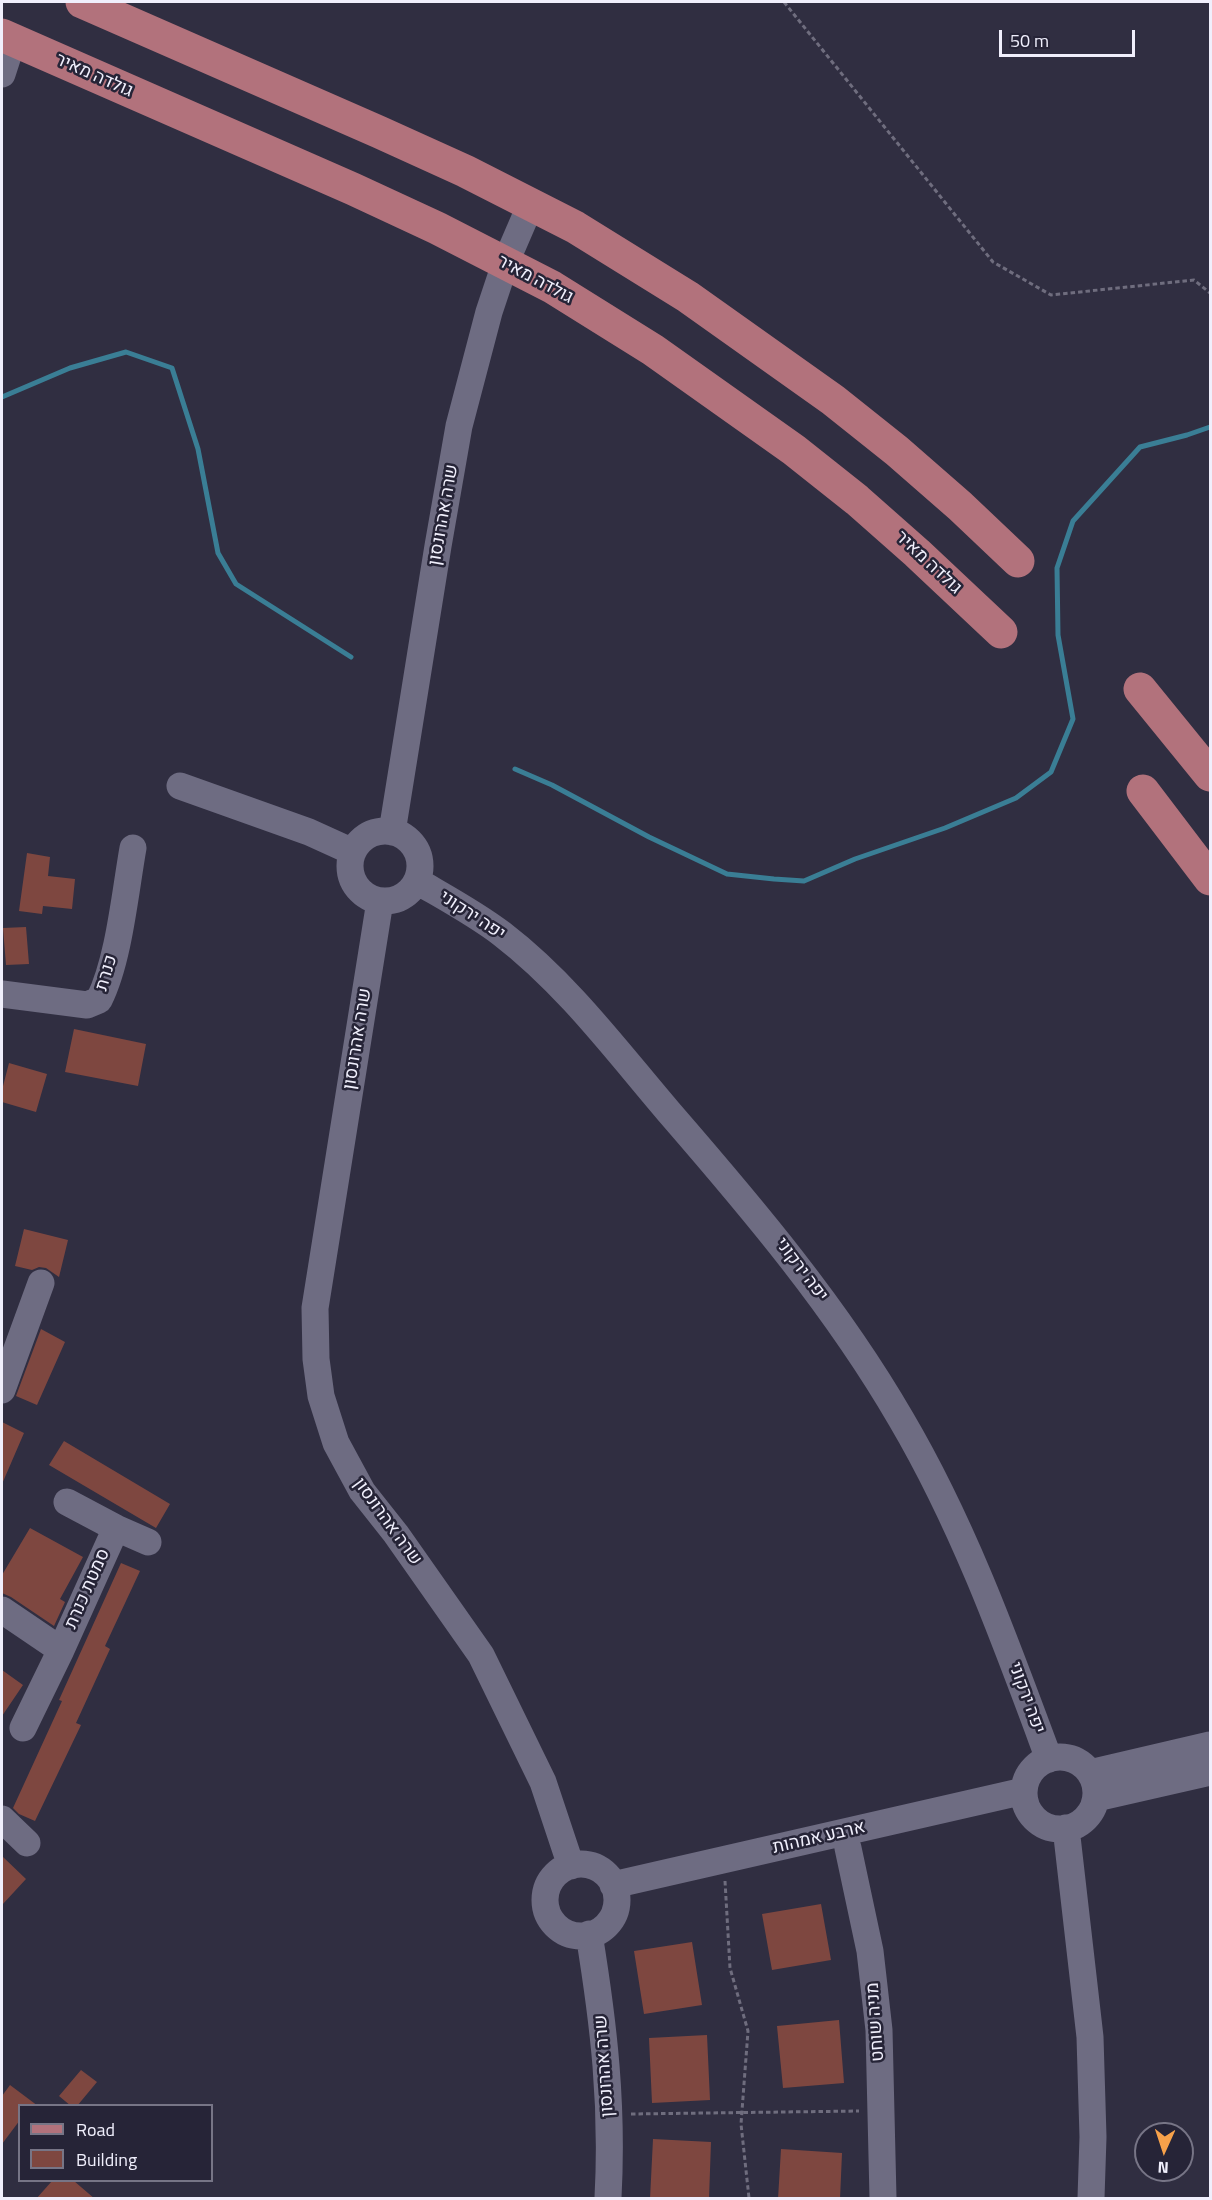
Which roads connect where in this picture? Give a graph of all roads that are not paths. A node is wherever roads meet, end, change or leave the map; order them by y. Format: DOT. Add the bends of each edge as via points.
graph roads {
  1 [pos="82,2"];
  2 [pos="7,38"];
  3 [pos="2,74"];
  4 [pos="530,206"];
  5 [pos="505,264"];
  6 [pos="1018,561"];
  7 [pos="1001,632"];
  8 [pos="1140,689"];
  9 [pos="1210,775"];
  10 [pos="180,786"];
  11 [pos="1143,791"];
  12 [pos="392,832"];
  13 [pos="133,848"];
  14 [pos="353,852"];
  15 [pos="1210,879"];
  16 [pos="417,881"];
  17 [pos="380,901"];
  18 [pos="2,994"];
  19 [pos="41,1283"];
  20 [pos="2,1390"];
  21 [pos="67,1502"];
  22 [pos="116,1528"];
  23 [pos="148,1542"];
  24 [pos="2,1610"];
  25 [pos="61,1650"];
  26 [pos="23,1728"];
  27 [pos="1210,1745"];
  28 [pos="1049,1759"];
  29 [pos="1210,1772"];
  30 [pos="1093,1785"];
  31 [pos="1026,1799"];
  32 [pos="2,1819"];
  33 [pos="1066,1828"];
  34 [pos="27,1843"];
  35 [pos="848,1848"];
  36 [pos="571,1866"];
  37 [pos="615,1893"];
  38 [pos="589,1934"];
  39 [pos="608,2199"];
  40 [pos="882,2199"];
  41 [pos="1091,2199"];
  1 -- 4 [label="main road" via="465,171"];
  2 -- 3 [label="street"];
  2 -- 5 [label="main road, גולדה מאיר" via="353,189"];
  4 -- 5 [label="street, שרה אהרונסון"];
  4 -- 6 [label="main road" via="575,226 766,351 897,451"];
  5 -- 7 [label="main road, גולדה מאיר" via="552,287 653,350 794,450 918,553"];
  5 -- 12 [label="street, שרה אהרונסון" via="459,426"];
  8 -- 9 [label="main road"];
  10 -- 14 [label="street" via="309,832"];
  11 -- 15 [label="main road"];
  12 -- 14 [label="street" via="374,833 361,840"];
  12 -- 16 [label="street" via="412,843 419,855"];
  13 -- 18 [label="street, כנרת" via="119,931 99,1000 87,1005"];
  14 -- 17 [label="street" via="352,878 359,890"];
  16 -- 17 [label="street" via="409,893 397,900"];
  16 -- 28 [label="street, יפה ירקוני" via="502,934 579,1007 775,1235 828,1306 902,1420 955,1522"];
  17 -- 36 [label="street, שרה אהרונסון" via="315,1308 321,1396 336,1443 362,1491 481,1656 543,1782"];
  19 -- 20 [label="street"];
  21 -- 22 [label="street, סמטת כנרת"];
  22 -- 23 [label="street, סמטת כנרת"];
  22 -- 25 [label="street, סמטת כנרת"];
  24 -- 25 [label="street, סמטת כנרת"];
  25 -- 26 [label="street, סמטת כנרת"];
  27 -- 30 [label="street"];
  28 -- 30 [label="street" via="1076,1760"];
  28 -- 31 [label="street" via="1036,1766 1028,1778"];
  29 -- 30 [label="street"];
  30 -- 33 [label="street" via="1093,1808 1085,1820"];
  31 -- 33 [label="street" via="1033,1817 1045,1825"];
  31 -- 35 [label="street, ארבע אמהות"];
  31 -- 37 [label="street, ארבע אמהות"];
  32 -- 34 [label="street"];
  33 -- 41 [label="street" via="1090,2037"];
  35 -- 37 [label="street, ארבע אמהות" via="725,1876"];
  35 -- 40 [label="street, מניה שוחט" via="870,1951 879,2030"];
  36 -- 37 [label="street" via="596,1867 607,1876"];
  36 -- 38 [label="street" via="556,1873 548,1885 544,1898 546,1912 565,1933"];
  37 -- 38 [label="street" via="613,1915 605,1927"];
  38 -- 39 [label="street, שרה אהרונסון" via="607,2057"];
}
